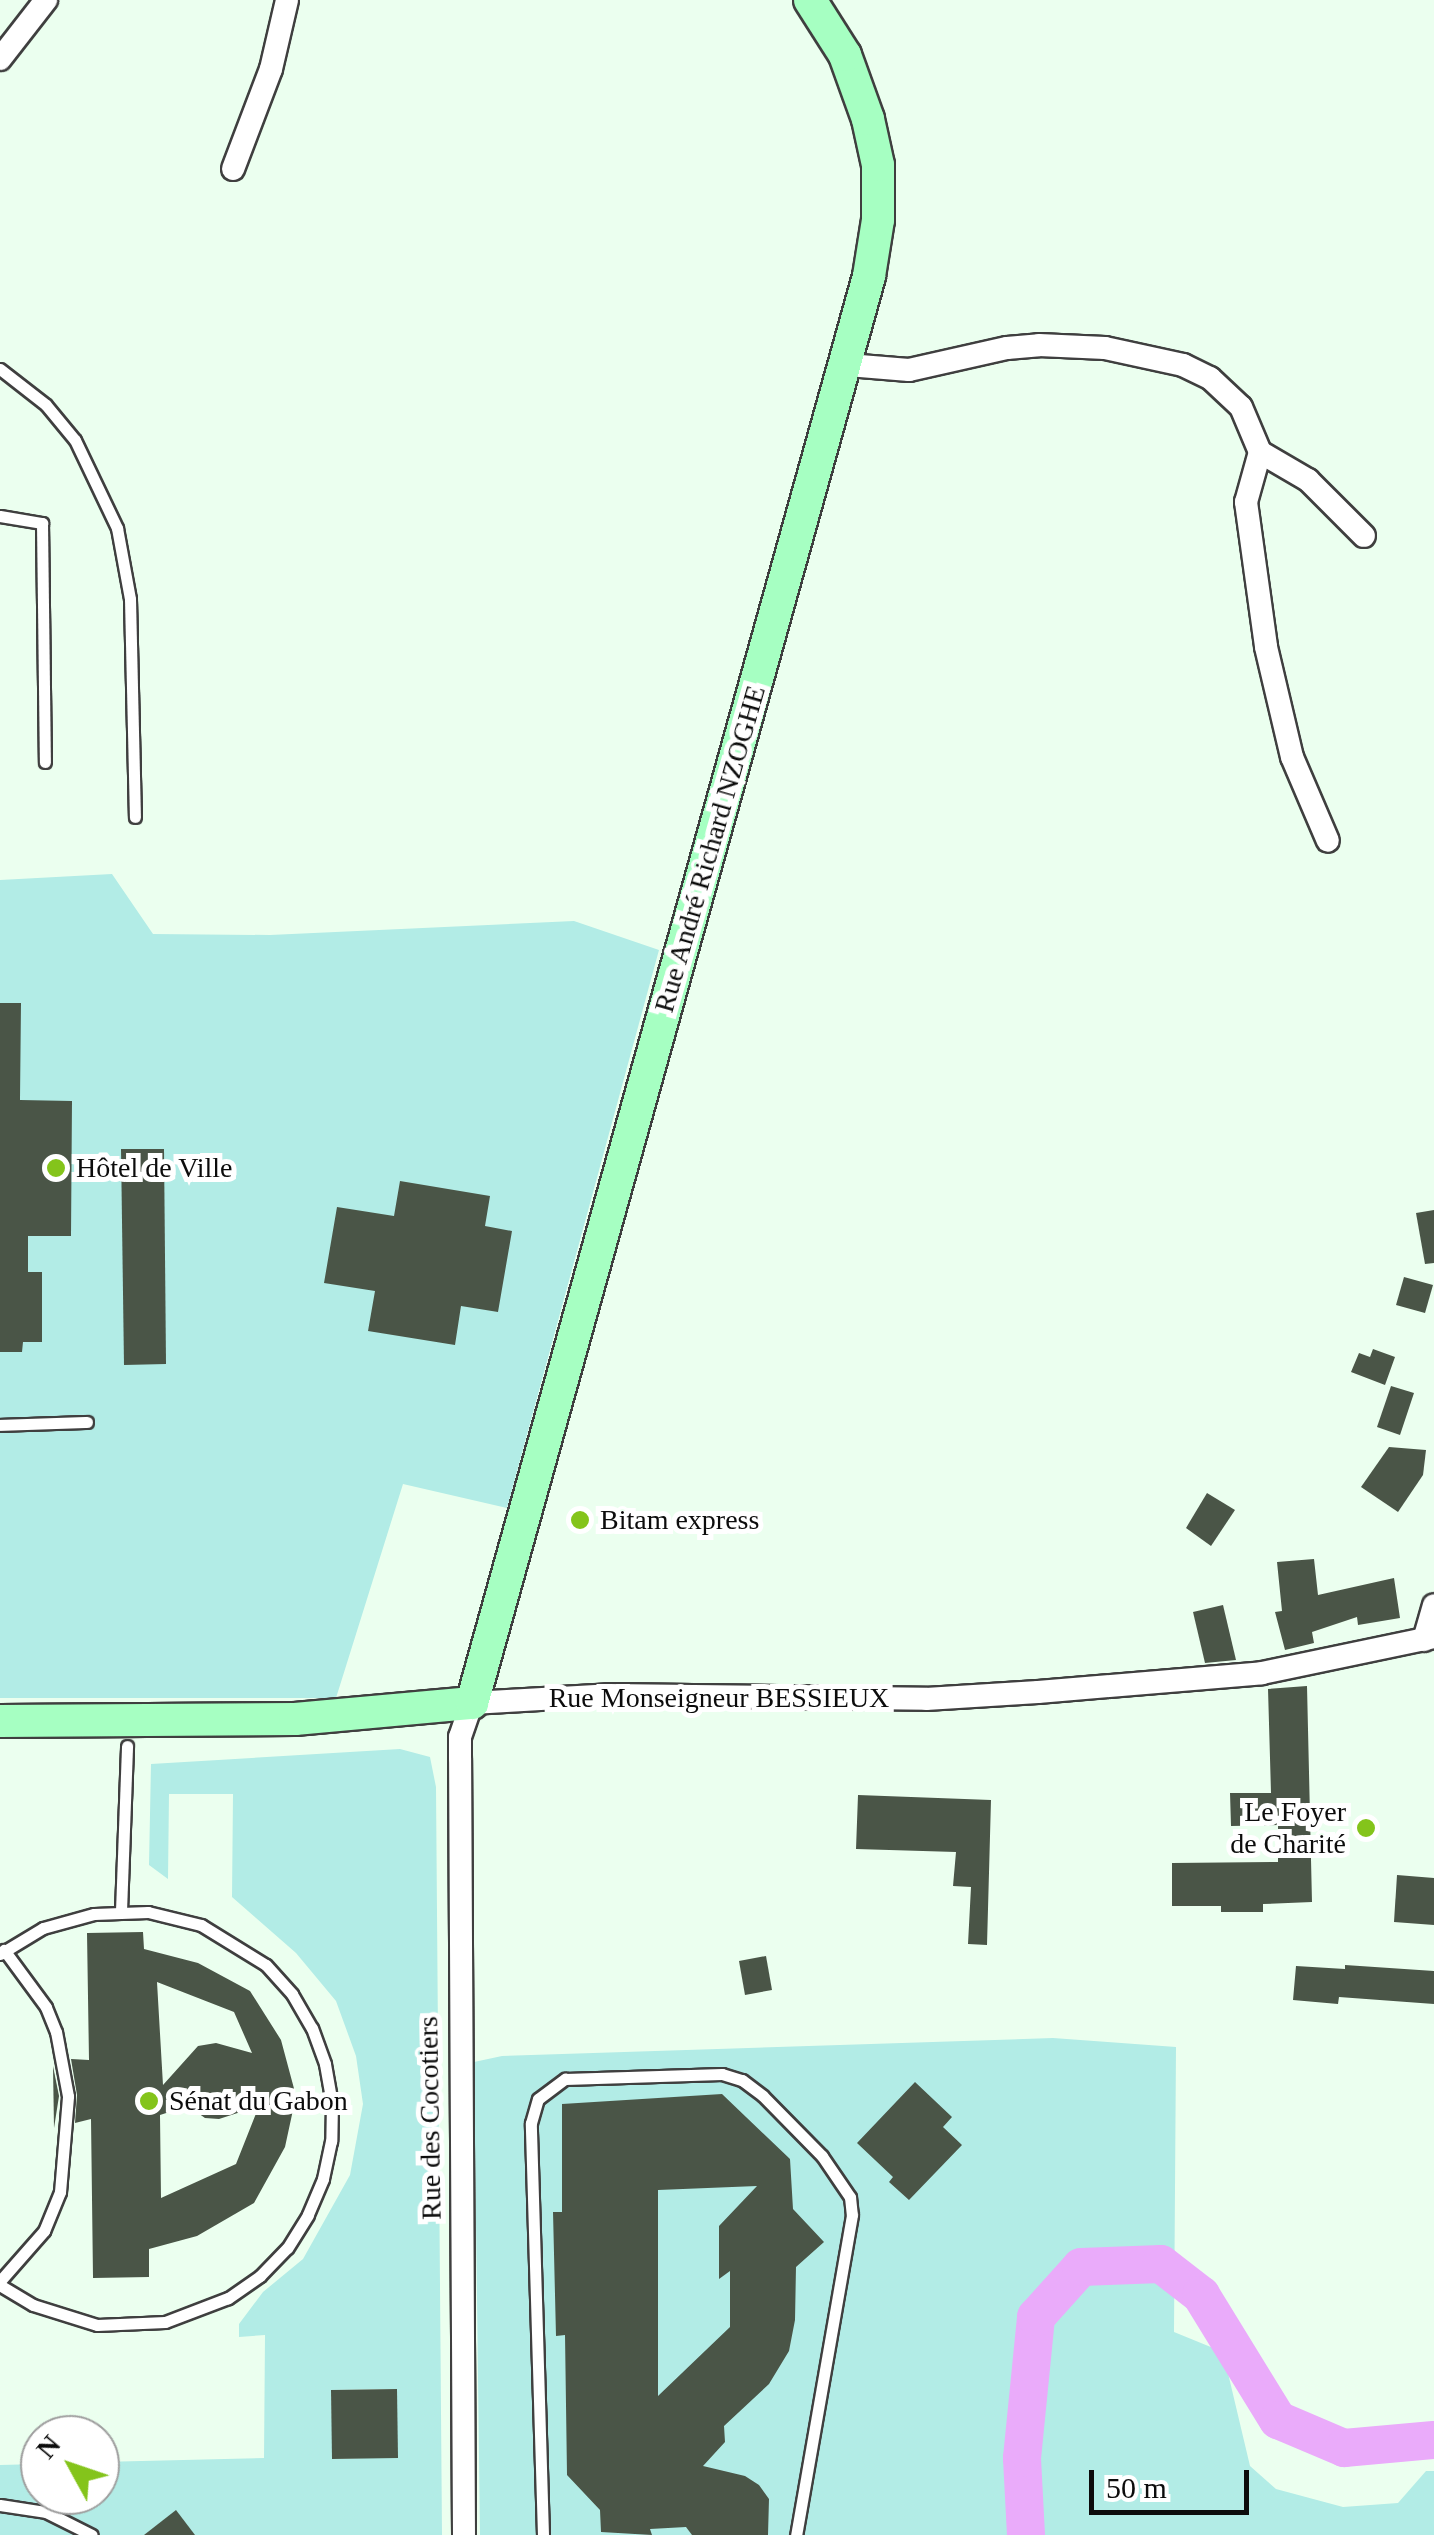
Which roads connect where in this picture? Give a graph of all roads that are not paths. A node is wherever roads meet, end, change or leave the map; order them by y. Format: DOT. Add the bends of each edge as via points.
graph roads {
  1 [pos="46,0"];
  2 [pos="287,0"];
  3 [pos="810,0"];
  4 [pos="0,59"];
  5 [pos="233,169"];
  6 [pos="848,365"];
  7 [pos="0,369"];
  8 [pos="1260,452"];
  9 [pos="0,516"];
  10 [pos="1364,536"];
  11 [pos="45,762"];
  12 [pos="135,817"];
  13 [pos="1328,842"];
  14 [pos="88,1422"];
  15 [pos="0,1425"];
  16 [pos="1434,1604"];
  17 [pos="1429,1638"];
  18 [pos="472,1703"];
  19 [pos="0,1721"];
  20 [pos="127,1746"];
  21 [pos="121,1911"];
  22 [pos="2,1952"];
  23 [pos="0,2283"];
  24 [pos="0,2505"];
  25 [pos="92,2535"];
  26 [pos="464,2535"];
  27 [pos="543,2535"];
  28 [pos="796,2535"];
  1 -- 4 [label="street"];
  2 -- 5 [label="street" via="271,70"];
  3 -- 6 [label="street, Rue André Richard NZOGHE" via="844,55 878,165 875,238"];
  6 -- 8 [label="street" via="909,370 1039,345 1142,355 1210,378 1241,406"];
  6 -- 18 [label="street, Rue André Richard NZOGHE"];
  7 -- 12 [label="lane" via="46,405 75,440 117,528 130,599"];
  8 -- 10 [label="street" via="1308,480"];
  8 -- 13 [label="street" via="1246,502 1266,647 1292,756"];
  9 -- 11 [label="lane" via="42,523"];
  14 -- 15 [label="lane"];
  16 -- 17 [label="street"];
  17 -- 18 [label="street, Rue Monseigneur BESSIEUX" via="1262,1673 926,1699 609,1694"];
  18 -- 19 [label="street, Rue Monseigneur BESSIEUX" via="296,1718"];
  18 -- 26 [label="street, Rue des Cocotiers" via="460,1748"];
  20 -- 21 [label="lane"];
  21 -- 22 [label="lane" via="68,1919"];
  21 -- 23 [label="lane" via="201,1925 266,1965 292,1994 326,2064 331,2141 323,2179 287,2248 260,2276 197,2313 131,2326 97,2324 33,2306"];
  22 -- 23 [label="lane" via="46,2007 68,2096 60,2192 44,2232"];
  24 -- 25 [label="lane" via="46,2512"];
  27 -- 28 [label="lane" via="531,2123 538,2099 565,2079 722,2074 763,2096 822,2156 850,2197"];
}
